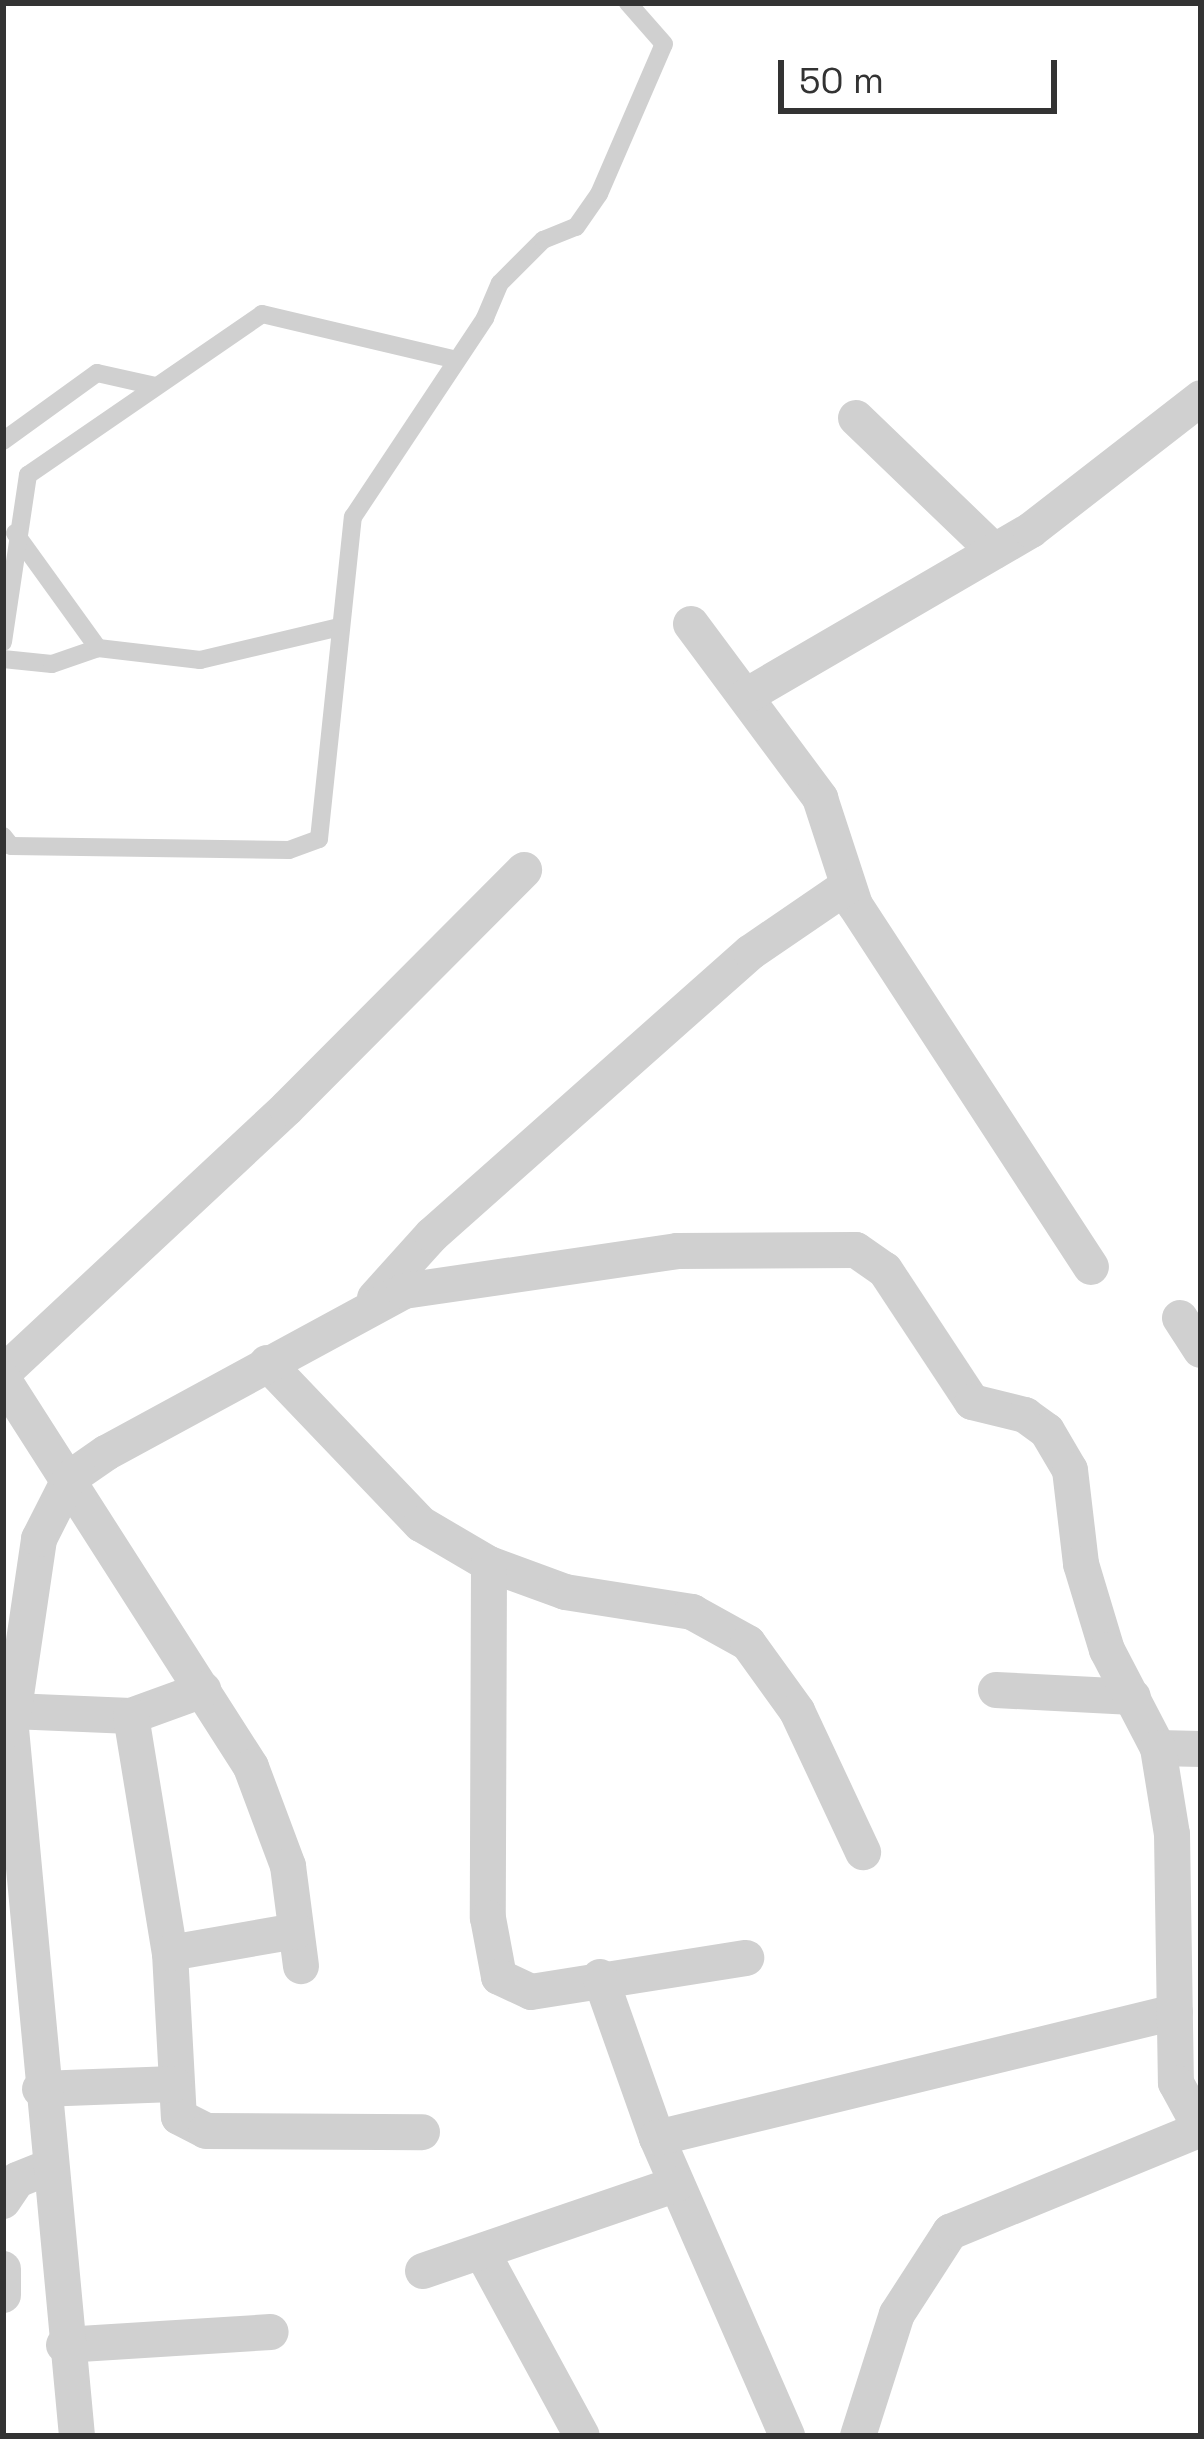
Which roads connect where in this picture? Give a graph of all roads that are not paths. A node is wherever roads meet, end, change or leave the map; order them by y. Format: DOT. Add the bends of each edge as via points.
graph roads {
  1 [pos="628,3"];
  2 [pos="453,359"];
  3 [pos="155,386"];
  4 [pos="1201,398"];
  5 [pos="856,418"];
  6 [pos="3,441"];
  7 [pos="14,533"];
  8 [pos="994,551"];
  9 [pos="691,624"];
  10 [pos="340,627"];
  11 [pos="3,642"];
  12 [pos="98,648"];
  13 [pos="3,659"];
  14 [pos="746,696"];
  15 [pos="3,836"];
  16 [pos="524,870"];
  17 [pos="846,887"];
  18 [pos="1090,1267"];
  19 [pos="366,1308"];
  20 [pos="1180,1318"];
  21 [pos="1201,1350"];
  22 [pos="267,1363"];
  23 [pos="3,1376"];
  24 [pos="70,1478"];
  25 [pos="489,1564"];
  26 [pos="203,1690"];
  27 [pos="996,1690"];
  28 [pos="1132,1697"];
  29 [pos="12,1712"];
  30 [pos="130,1716"];
  31 [pos="1158,1748"];
  32 [pos="1201,1749"];
  33 [pos="862,1852"];
  34 [pos="170,1953"];
  35 [pos="746,1958"];
  36 [pos="1188,1972"];
  37 [pos="600,1977"];
  38 [pos="1175,2012"];
  39 [pos="174,2084"];
  40 [pos="40,2089"];
  41 [pos="1201,2129"];
  42 [pos="422,2132"];
  43 [pos="657,2138"];
  44 [pos="49,2167"];
  45 [pos="677,2184"];
  46 [pos="3,2201"];
  47 [pos="482,2252"];
  48 [pos="3,2269"];
  49 [pos="423,2271"];
  50 [pos="3,2294"];
  51 [pos="272,2332"];
  52 [pos="64,2345"];
  53 [pos="76,2436"];
  54 [pos="582,2436"];
  55 [pos="787,2436"];
  56 [pos="858,2436"];
  1 -- 2 [label="lane" via="664,44 632,130 576,227 543,240 500,283"];
  2 -- 3 [label="lane" via="262,314"];
  2 -- 10 [label="lane" via="353,517"];
  3 -- 6 [label="lane" via="97,373"];
  3 -- 7 [label="lane" via="28,475"];
  4 -- 8 [label="street"];
  5 -- 8 [label="street"];
  7 -- 11 [label="lane"];
  7 -- 12 [label="lane"];
  8 -- 14 [label="street"];
  9 -- 14 [label="street"];
  10 -- 12 [label="lane" via="200,660"];
  10 -- 15 [label="lane" via="319,839 290,850 11,846"];
  12 -- 13 [label="lane" via="52,664"];
  14 -- 17 [label="street" via="820,798 837,832"];
  16 -- 23 [label="street"];
  17 -- 18 [label="street"];
  17 -- 19 [label="street" via="752,952 432,1235"];
  19 -- 22 [label="street"];
  19 -- 28 [label="street" via="444,1281 676,1251 870,1254 972,1402 1037,1421 1061,1451 1075,1492 1081,1564 1107,1650"];
  20 -- 21 [label="street"];
  22 -- 24 [label="street"];
  22 -- 25 [label="street" via="421,1524"];
  23 -- 24 [label="street"];
  24 -- 26 [label="street"];
  24 -- 29 [label="street" via="39,1539"];
  25 -- 33 [label="street" via="565,1592 692,1612 748,1643 797,1711"];
  25 -- 37 [label="street" via="491,1954 513,1989"];
  26 -- 30 [label="street"];
  26 -- 34 [label="street" via="251,1767 289,1866 299,1948"];
  27 -- 28 [label="street"];
  28 -- 31 [label="street"];
  29 -- 30 [label="street"];
  29 -- 40 [label="street"];
  30 -- 34 [label="street"];
  31 -- 32 [label="street"];
  31 -- 36 [label="street"];
  34 -- 39 [label="street"];
  35 -- 37 [label="street"];
  36 -- 38 [label="street"];
  37 -- 43 [label="street"];
  38 -- 41 [label="street" via="1176,2083"];
  38 -- 43 [label="street"];
  39 -- 40 [label="street"];
  39 -- 42 [label="street" via="179,2117 206,2131"];
  40 -- 44 [label="street"];
  41 -- 56 [label="street" via="950,2232 897,2314"];
  43 -- 45 [label="street"];
  44 -- 46 [label="street" via="17,2180"];
  44 -- 52 [label="street"];
  45 -- 47 [label="street"];
  45 -- 55 [label="street"];
  47 -- 49 [label="street"];
  47 -- 54 [label="street"];
  48 -- 50 [label="street"];
  51 -- 52 [label="street"];
  52 -- 53 [label="street"];
}
